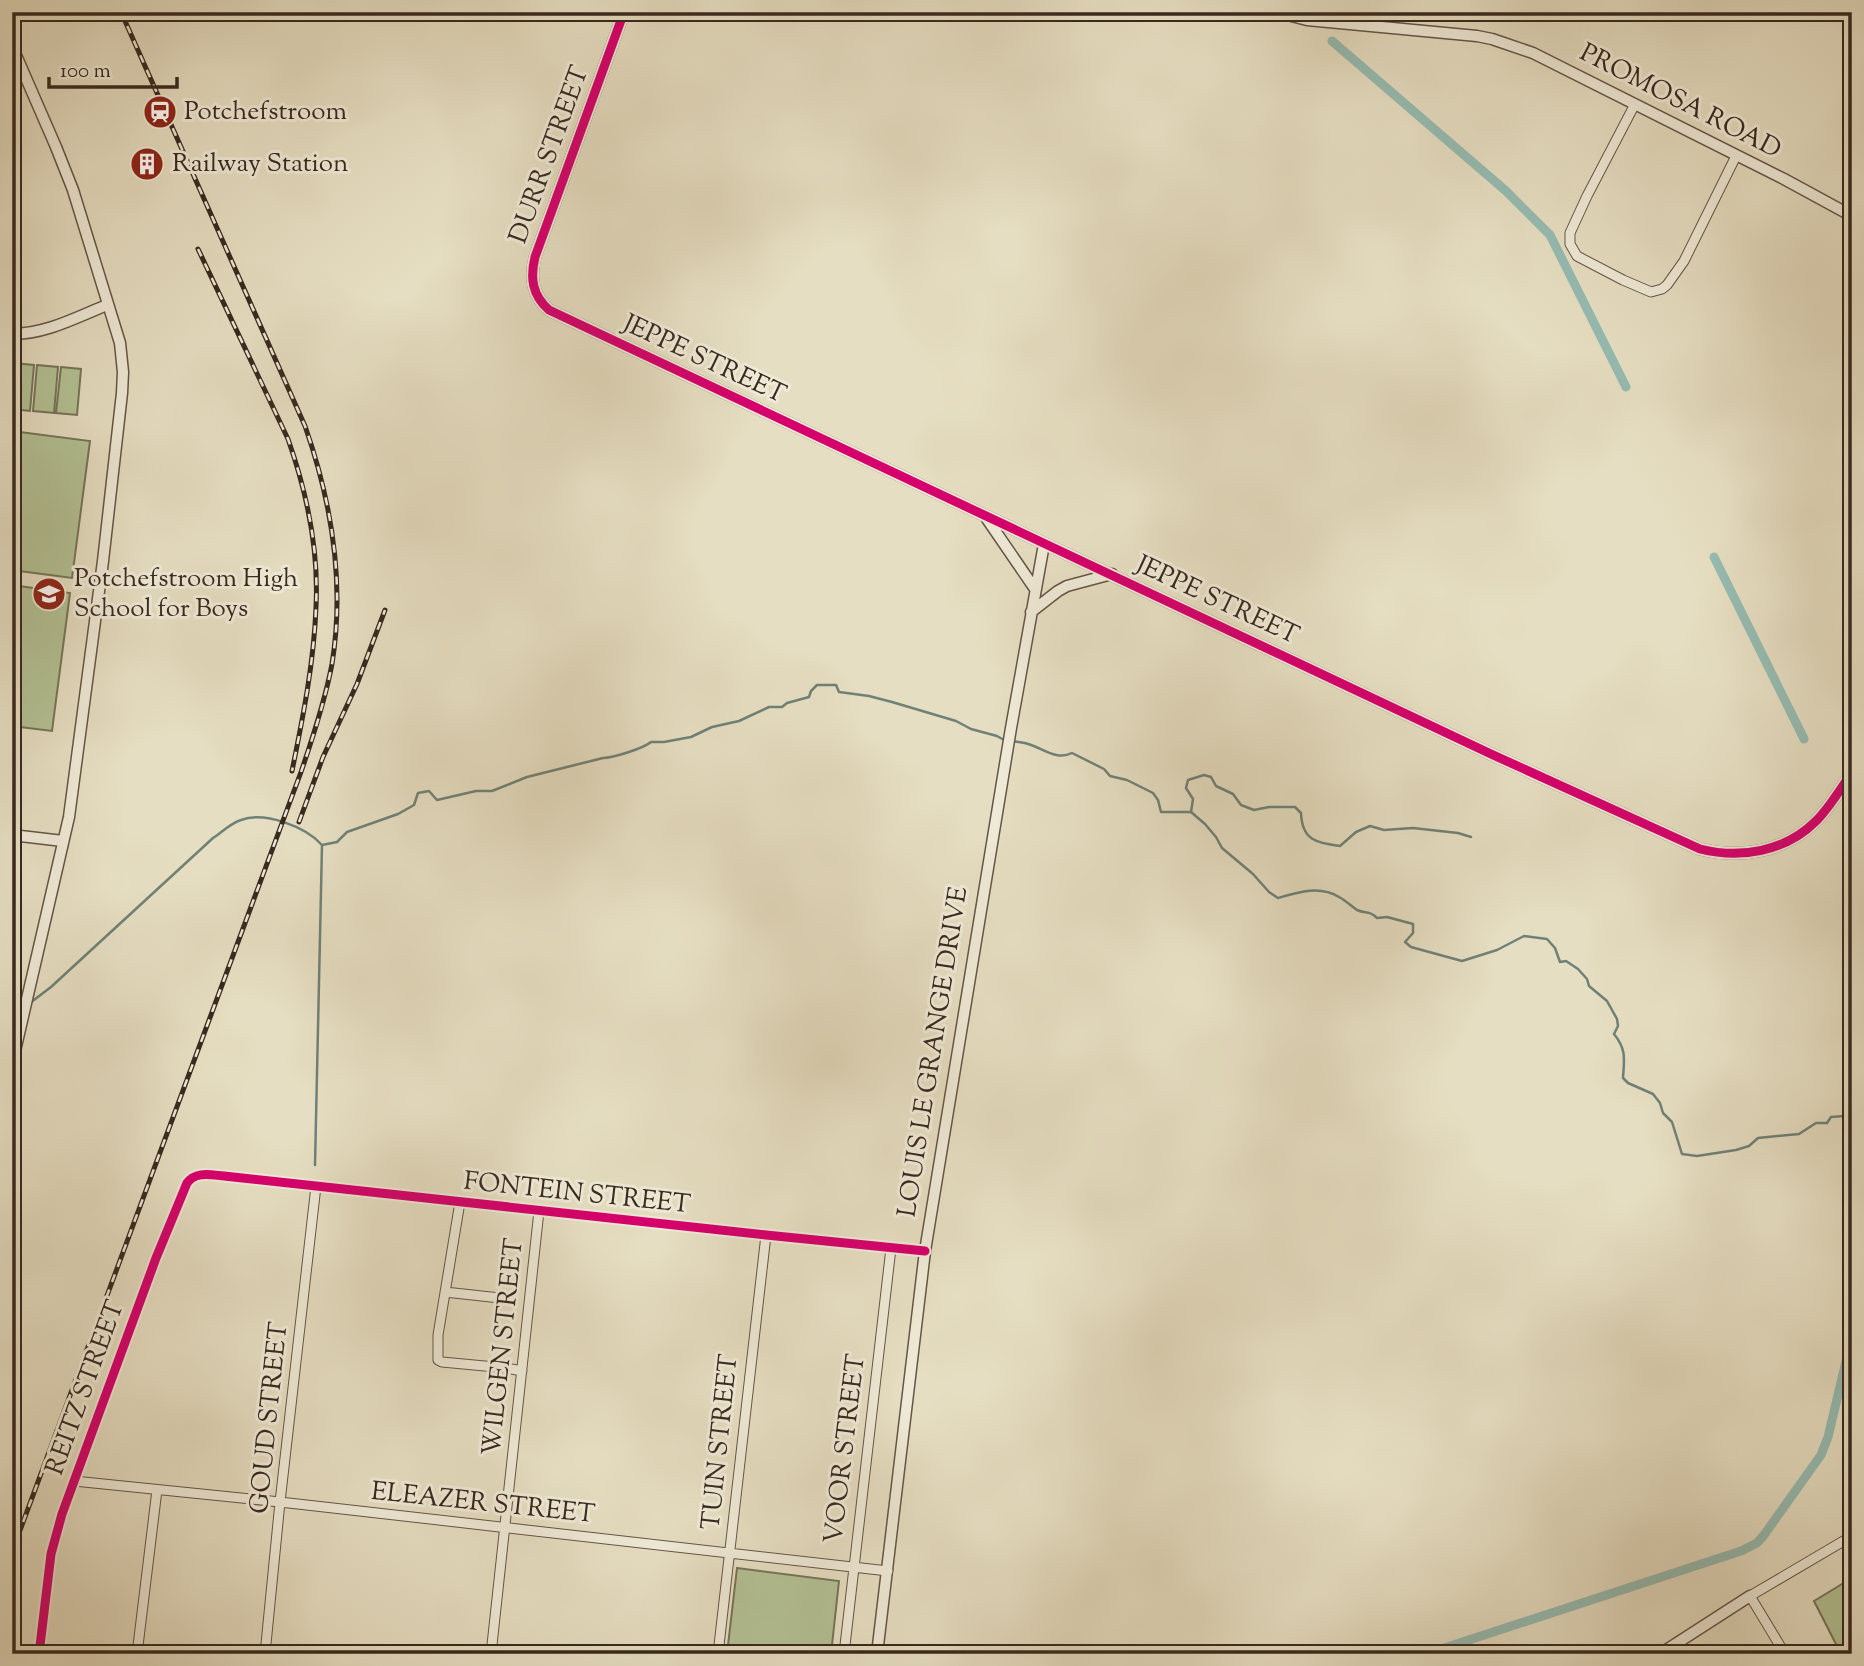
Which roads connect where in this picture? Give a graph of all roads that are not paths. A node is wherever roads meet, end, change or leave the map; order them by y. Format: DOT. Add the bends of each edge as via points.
graph roads {
  1 [pos="624,12"];
  2 [pos="1276,12"];
  3 [pos="12,46"];
  4 [pos="1635,104"];
  5 [pos="1737,156"];
  6 [pos="1852,216"];
  7 [pos="107,305"];
  8 [pos="549,310"];
  9 [pos="12,334"];
  10 [pos="986,517"];
  11 [pos="1044,544"];
  12 [pos="1112,575"];
  13 [pos="1035,589"];
  14 [pos="1030,613"];
  15 [pos="1852,773"];
  16 [pos="12,835"];
  17 [pos="63,841"];
  18 [pos="12,1064"];
  19 [pos="224,1176"];
  20 [pos="316,1186"];
  21 [pos="460,1202"];
  22 [pos="540,1211"];
  23 [pos="766,1236"];
  24 [pos="891,1248"];
  25 [pos="925,1251"];
  26 [pos="445,1292"];
  27 [pos="509,1299"];
  28 [pos="522,1371"];
  29 [pos="74,1481"];
  30 [pos="157,1490"];
  31 [pos="280,1502"];
  32 [pos="506,1528"];
  33 [pos="1852,1536"];
  34 [pos="730,1553"];
  35 [pos="853,1568"];
  36 [pos="888,1571"];
  37 [pos="1750,1596"];
  38 [pos="39,1654"];
  39 [pos="137,1654"];
  40 [pos="265,1654"];
  41 [pos="491,1654"];
  42 [pos="718,1654"];
  43 [pos="844,1654"];
  44 [pos="877,1654"];
  45 [pos="1660,1654"];
  46 [pos="1785,1654"];
  1 -- 8 [label="street, DURR STREET" via="531,271 535,294"];
  2 -- 4 [label="street, PROMOSA ROAD" via="1307,20 1492,39 1533,53"];
  3 -- 7 [label="street" via="68,179"];
  4 -- 5 [label="street, PROMOSA ROAD"];
  4 -- 5 [label="street" via="1570,233 1577,256 1623,280 1651,292 1667,285"];
  5 -- 6 [label="street, PROMOSA ROAD"];
  7 -- 9 [label="street" via="61,324"];
  7 -- 17 [label="street" via="122,352 122,393"];
  8 -- 10 [label="street, JEPPE STREET"];
  10 -- 11 [label="street, JEPPE STREET"];
  10 -- 13 [label="street"];
  11 -- 12 [label="street, JEPPE STREET"];
  11 -- 13 [label="street, LOUIS LE GRANGE DRIVE"];
  12 -- 14 [label="street" via="1067,586"];
  12 -- 15 [label="street, JEPPE STREET" via="1700,849 1753,853 1778,846 1816,821"];
  13 -- 14 [label="street, LOUIS LE GRANGE DRIVE"];
  14 -- 25 [label="street, LOUIS LE GRANGE DRIVE"];
  16 -- 17 [label="street"];
  17 -- 18 [label="street"];
  19 -- 20 [label="street, FONTEIN STREET"];
  19 -- 29 [label="street, REITZ STREET" via="198,1175 187,1183"];
  20 -- 21 [label="street, FONTEIN STREET"];
  20 -- 31 [label="street, GOUD STREET"];
  21 -- 22 [label="street, FONTEIN STREET"];
  21 -- 26 [label="street"];
  22 -- 23 [label="street, FONTEIN STREET"];
  22 -- 28 [label="street, WILGEN STREET"];
  23 -- 24 [label="street, FONTEIN STREET"];
  23 -- 34 [label="street, TUIN STREET"];
  24 -- 25 [label="street, FONTEIN STREET"];
  24 -- 35 [label="street, VOOR STREET"];
  25 -- 36 [label="street, LOUIS LE GRANGE DRIVE"];
  26 -- 27 [label="street"];
  26 -- 28 [label="street" via="438,1360"];
  28 -- 32 [label="street, WILGEN STREET"];
  29 -- 30 [label="street, ELEAZER STREET"];
  29 -- 38 [label="street, REITZ STREET" via="51,1554"];
  30 -- 31 [label="street, ELEAZER STREET"];
  30 -- 39 [label="street"];
  31 -- 32 [label="street, ELEAZER STREET"];
  31 -- 40 [label="street, GOUD STREET"];
  32 -- 34 [label="street, ELEAZER STREET"];
  32 -- 41 [label="street, WILGEN STREET"];
  33 -- 37 [label="street"];
  34 -- 35 [label="street, ELEAZER STREET"];
  34 -- 42 [label="street, TUIN STREET"];
  35 -- 36 [label="street, ELEAZER STREET"];
  35 -- 43 [label="street, VOOR STREET"];
  36 -- 44 [label="street, LOUIS LE GRANGE DRIVE"];
  37 -- 45 [label="street"];
  37 -- 46 [label="street"];
}
